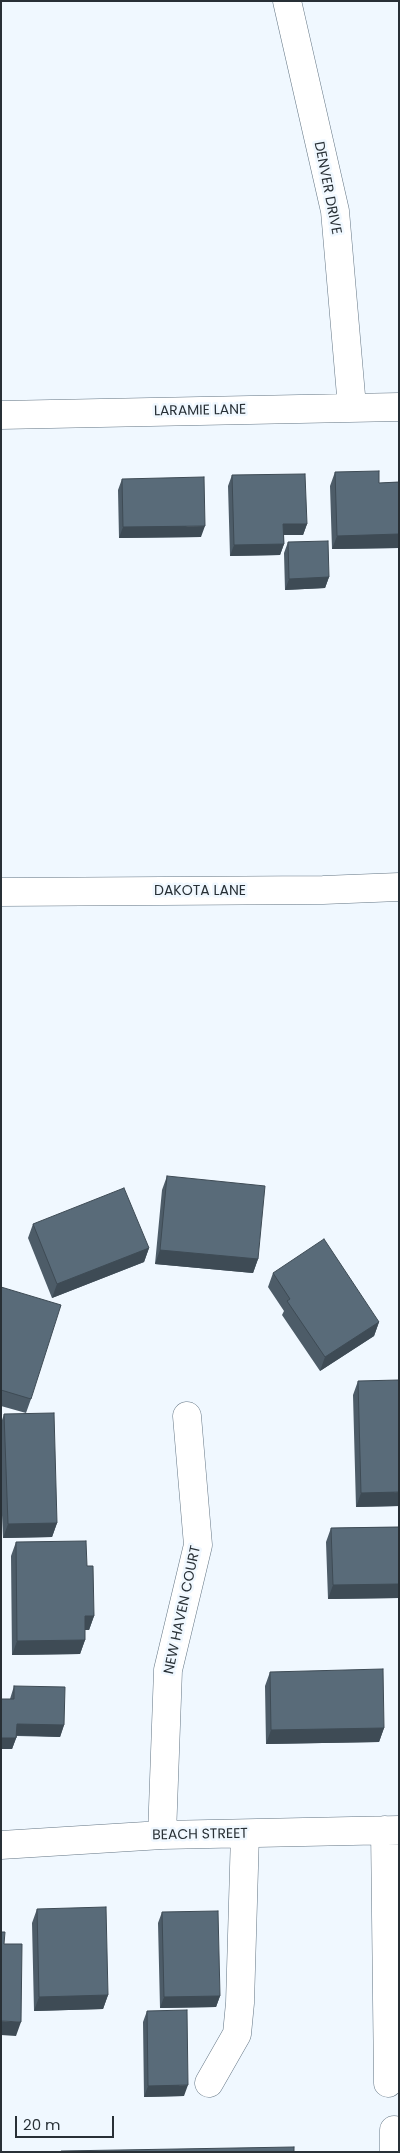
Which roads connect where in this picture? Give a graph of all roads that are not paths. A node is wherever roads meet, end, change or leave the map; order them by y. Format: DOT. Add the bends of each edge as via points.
graph roads {
  1 [pos="287,1"];
  2 [pos="352,407"];
  3 [pos="399,407"];
  4 [pos="1,415"];
  5 [pos="399,888"];
  6 [pos="1,892"];
  7 [pos="187,1416"];
  8 [pos="392,1830"];
  9 [pos="245,1834"];
  10 [pos="162,1835"];
  11 [pos="1,1845"];
  12 [pos="209,2083"];
  13 [pos="388,2083"];
  1 -- 2 [label="street, DENVER DRIVE" via="335,211"];
  2 -- 3 [label="street, LARAMIE LANE"];
  2 -- 4 [label="street, LARAMIE LANE"];
  5 -- 6 [label="street, DAKOTA LANE"];
  7 -- 10 [label="street, NEW HAVEN COURT" via="198,1544 168,1670"];
  8 -- 9 [label="street, BEACH STREET"];
  8 -- 13 [label="street"];
  9 -- 10 [label="street, BEACH STREET"];
  9 -- 12 [label="street" via="237,2034"];
  10 -- 11 [label="street, BEACH STREET"];
}
